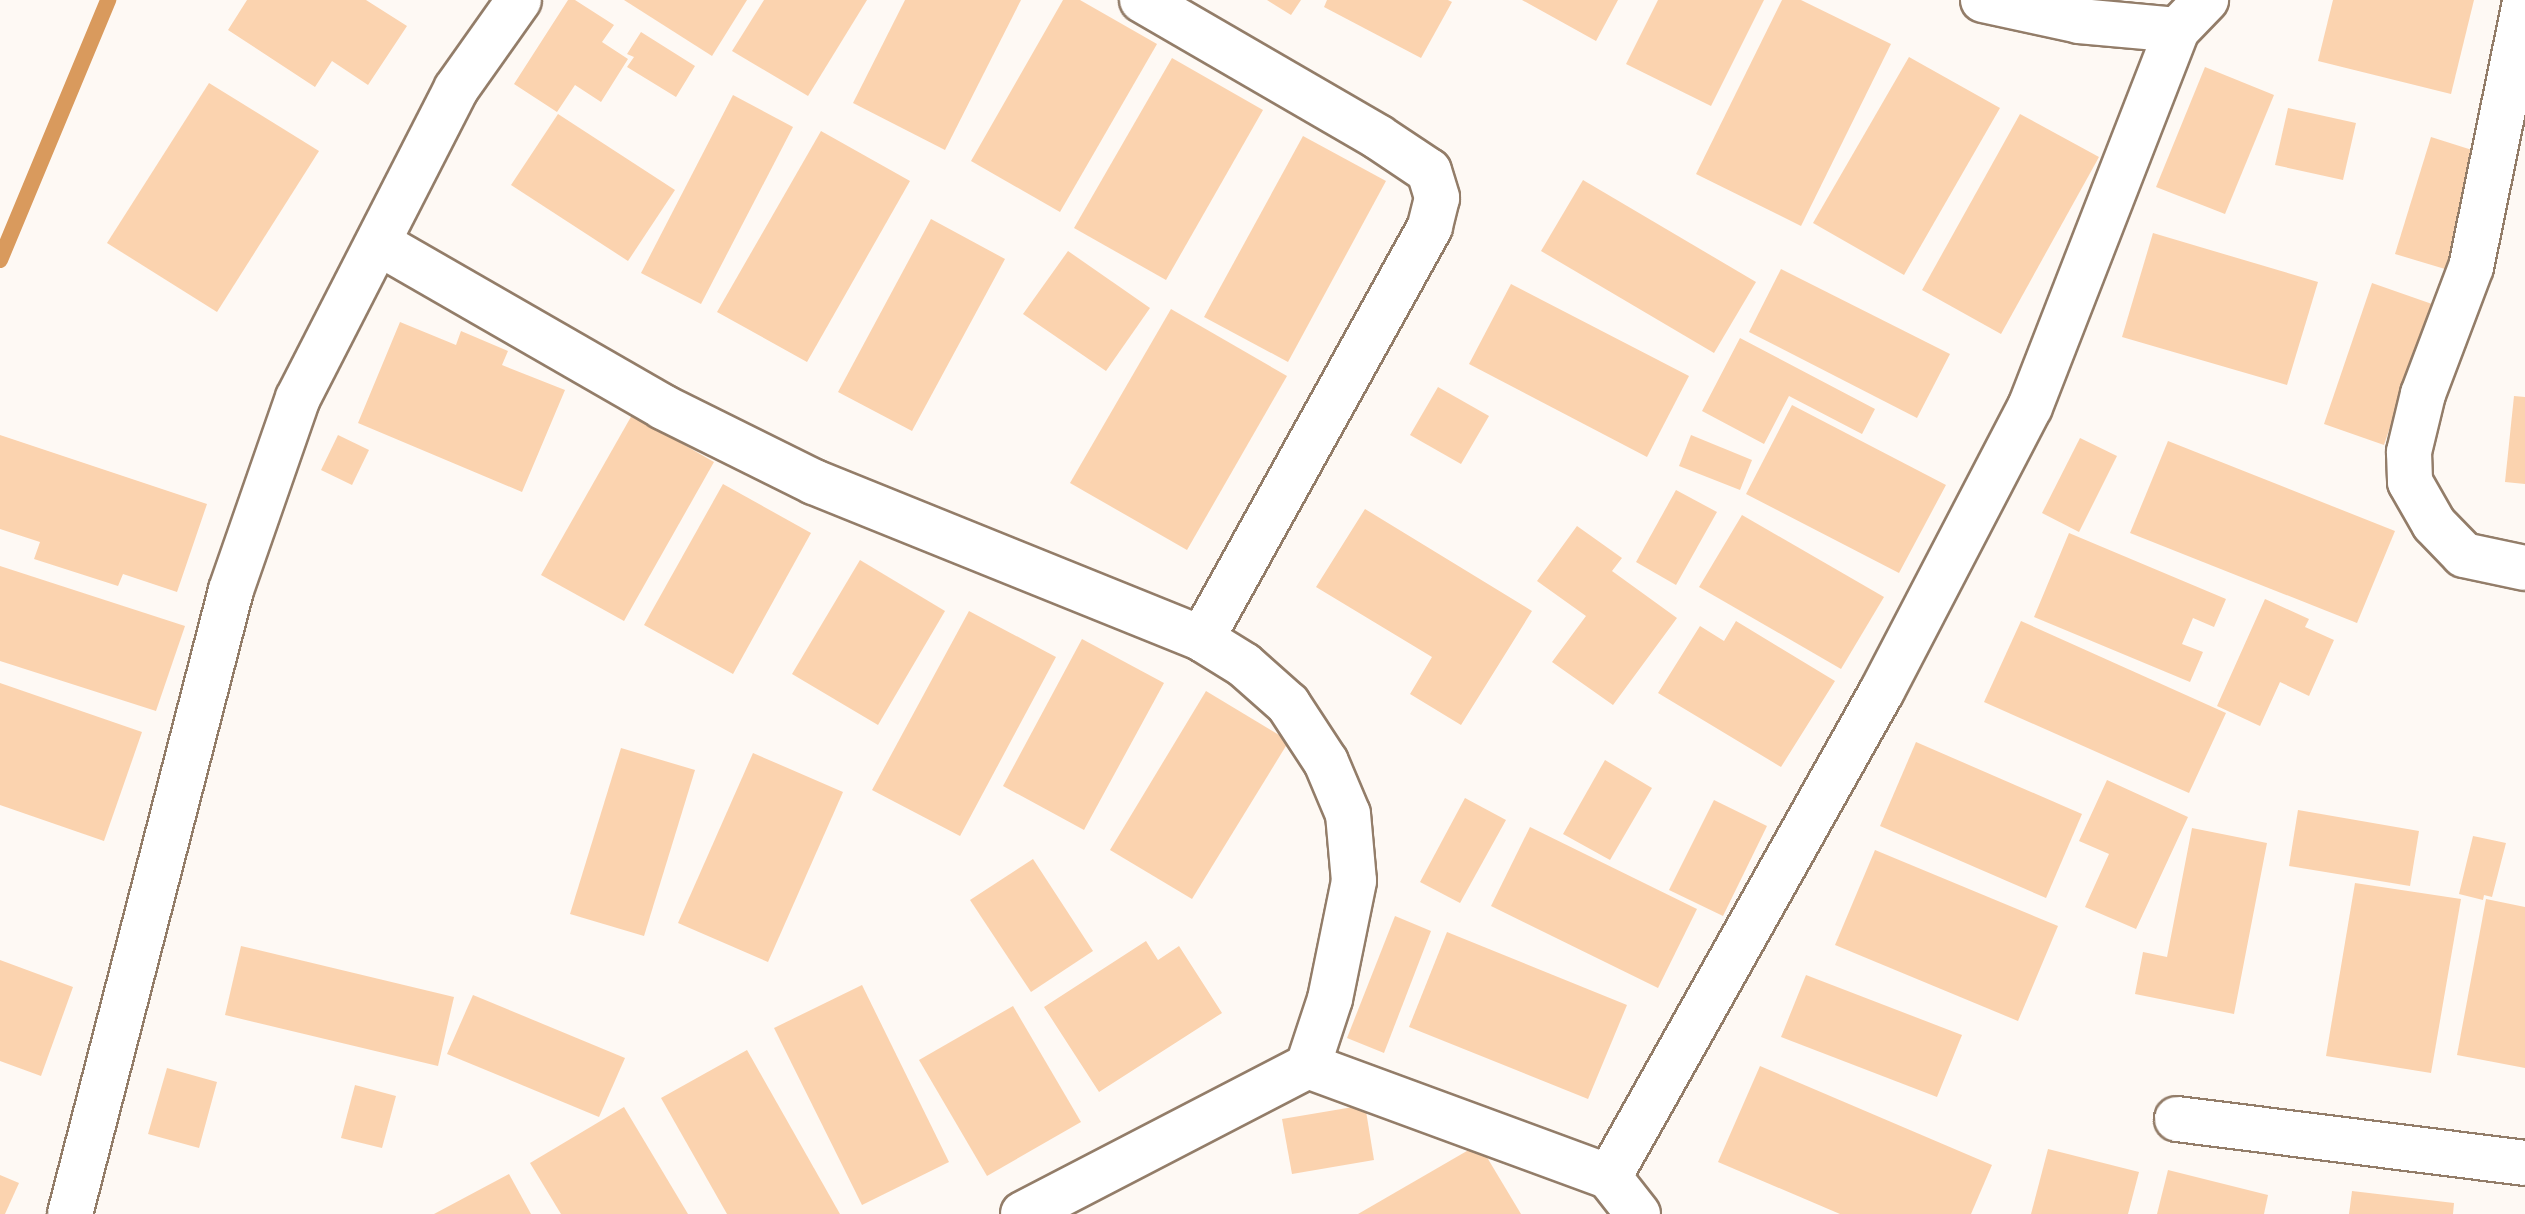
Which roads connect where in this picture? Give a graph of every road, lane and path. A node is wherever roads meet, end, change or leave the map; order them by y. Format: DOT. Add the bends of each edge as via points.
graph roads {
  1 [pos="519,0"];
  2 [pos="1142,0"];
  3 [pos="1983,0"];
  4 [pos="2525,2"];
  5 [pos="2191,15"];
  6 [pos="380,244"];
  7 [pos="2525,568"];
  8 [pos="1202,639"];
  9 [pos="1308,1066"];
  10 [pos="2177,1119"];
  11 [pos="2525,1163"];
  12 [pos="1609,1177"];
  13 [pos="70,1214"];
  14 [pos="1023,1214"];
  15 [pos="1638,1214"];
  1 -- 6 [label="street" via="456,89"];
  2 -- 8 [label="street" via="1429,171 1437,198 1430,227"];
  3 -- 5 [label="street" via="2079,21"];
  4 -- 7 [label="street" via="2471,267 2423,394 2409,452 2410,482 2434,524 2464,555"];
  5 -- 12 [label="street" via="2030,407 1882,691"];
  6 -- 8 [label="street" via="663,407 814,482"];
  6 -- 13 [label="street" via="298,398 231,590"];
  8 -- 9 [label="street" via="1244,665 1288,704 1326,762 1348,814 1354,881 1330,999"];
  9 -- 12 [label="street"];
  9 -- 14 [label="street"];
  10 -- 11 [label="street"];
  12 -- 15 [label="street"];
}
